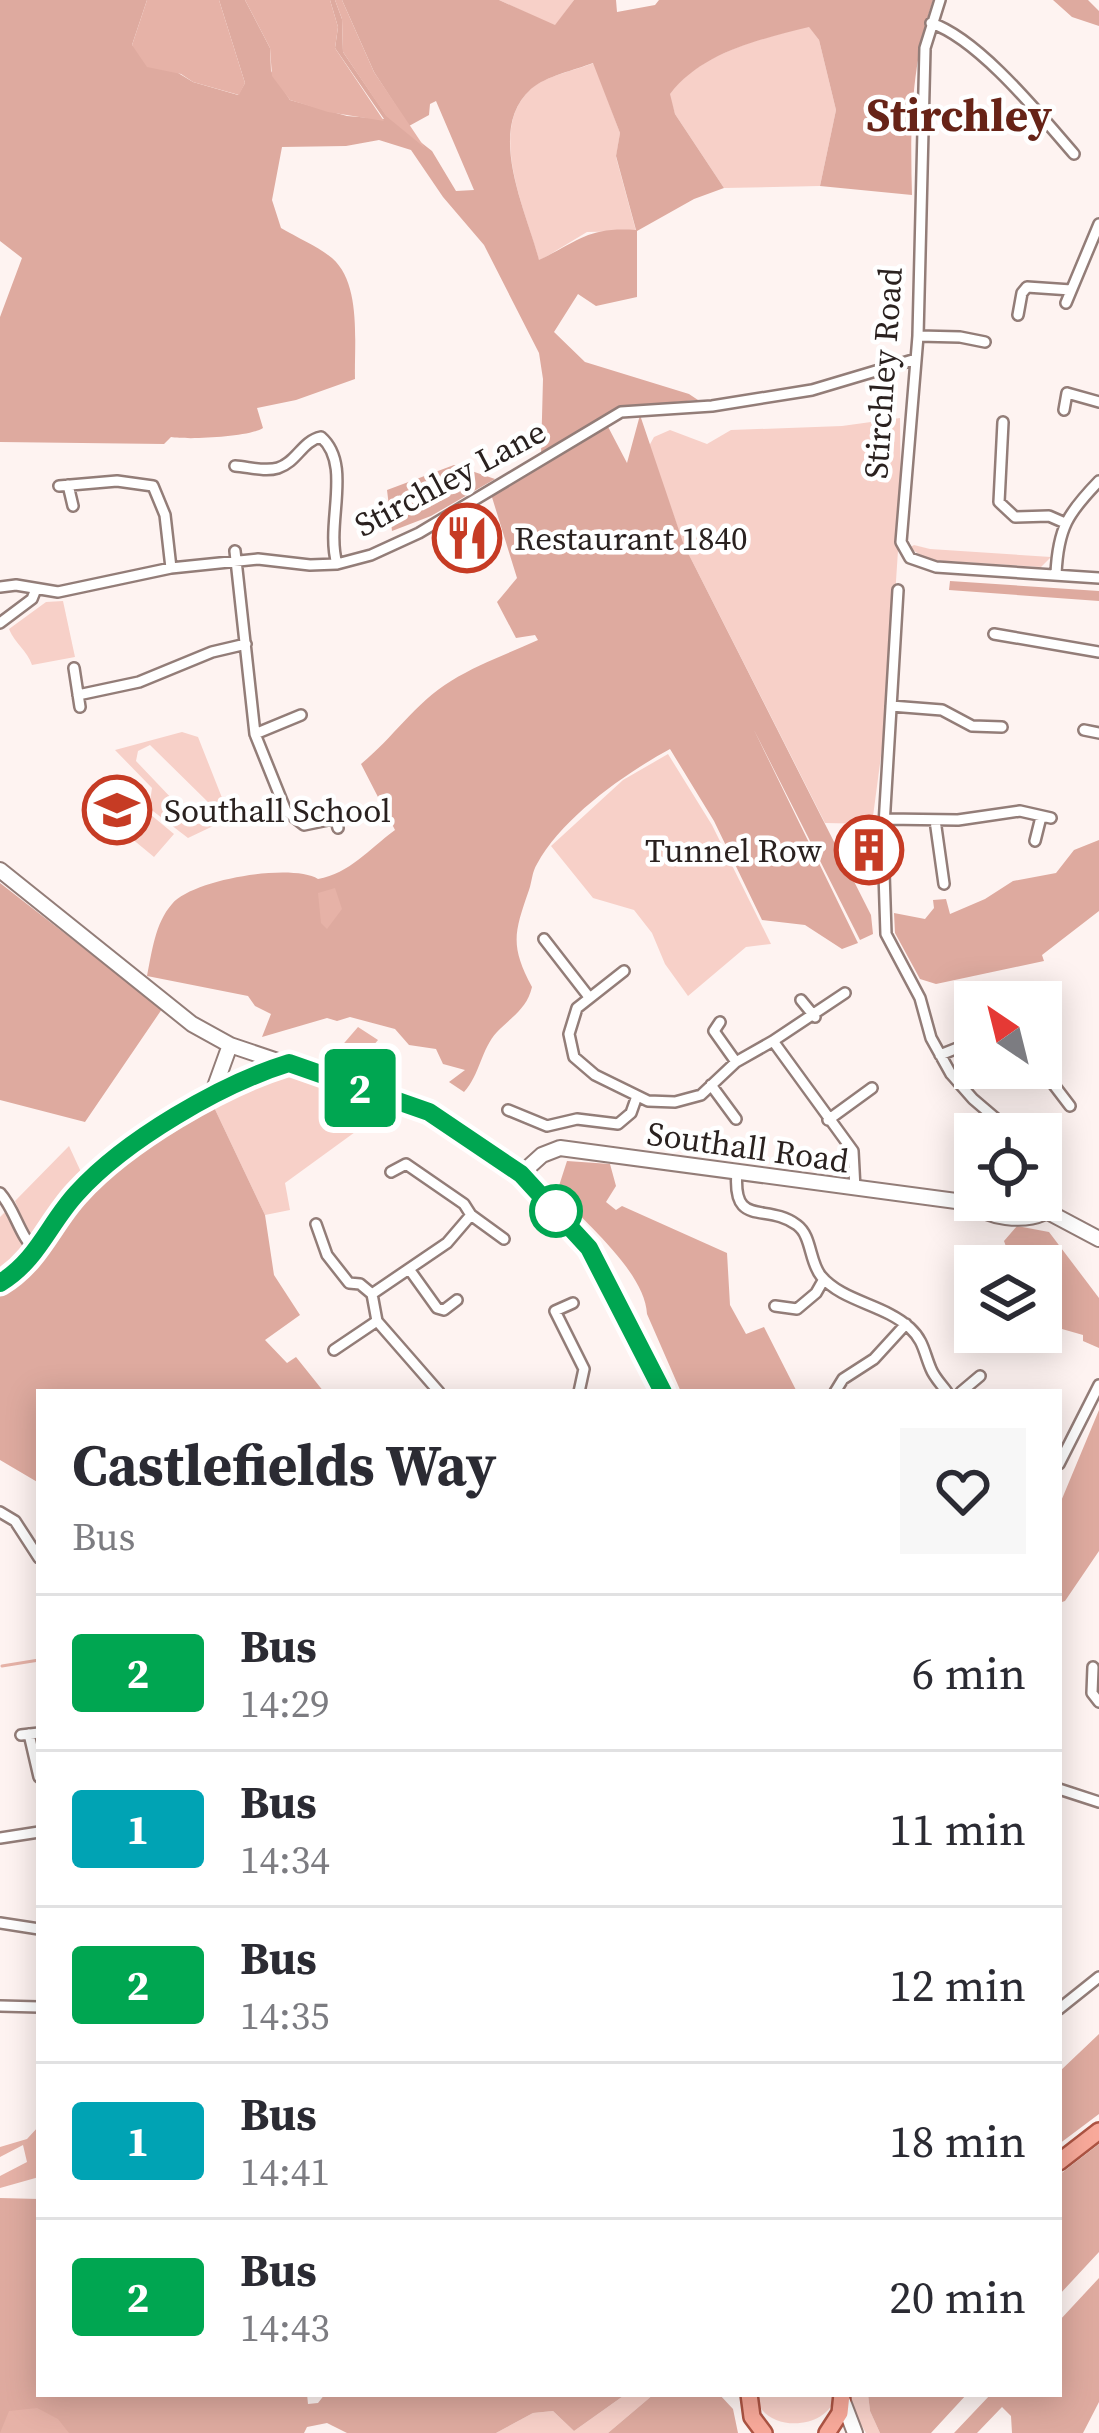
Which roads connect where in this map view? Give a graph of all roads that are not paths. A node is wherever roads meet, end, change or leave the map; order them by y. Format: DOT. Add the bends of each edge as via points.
graph roads {
  1 [pos="940,0"];
  2 [pos="931,22"];
  3 [pos="1074,154"];
  4 [pos="1099,224"];
  5 [pos="1071,290"];
  6 [pos="1066,303"];
  7 [pos="1018,315"];
  8 [pos="918,336"];
  9 [pos="985,343"];
  10 [pos="916,359"];
  11 [pos="1099,402"];
  12 [pos="1064,410"];
  13 [pos="1003,422"];
  14 [pos="235,466"];
  15 [pos="251,467"];
  16 [pos="248,481"];
  17 [pos="1097,486"];
  18 [pos="73,506"];
  19 [pos="1064,523"];
  20 [pos="235,556"];
  21 [pos="337,564"];
  22 [pos="171,568"];
  23 [pos="1056,574"];
  24 [pos="1099,578"];
  25 [pos="0,587"];
  26 [pos="36,589"];
  27 [pos="898,590"];
  28 [pos="0,623"];
  29 [pos="994,634"];
  30 [pos="246,644"];
  31 [pos="1099,652"];
  32 [pos="74,668"];
  33 [pos="891,706"];
  34 [pos="302,715"];
  35 [pos="1002,728"];
  36 [pos="1084,730"];
  37 [pos="1099,733"];
  38 [pos="255,734"];
  39 [pos="335,819"];
  40 [pos="885,819"];
  41 [pos="935,820"];
  42 [pos="1035,841"];
  43 [pos="0,870"];
  44 [pos="944,884"];
  45 [pos="544,939"];
  46 [pos="624,971"];
  47 [pos="845,993"];
  48 [pos="589,997"];
  49 [pos="801,1000"];
  50 [pos="814,1017"];
  51 [pos="720,1022"];
  52 [pos="773,1041"];
  53 [pos="230,1045"];
  54 [pos="954,1049"];
  55 [pos="940,1054"];
  56 [pos="736,1062"];
  57 [pos="289,1063"];
  58 [pos="711,1085"];
  59 [pos="872,1088"];
  60 [pos="1057,1089"];
  61 [pos="213,1092"];
  62 [pos="637,1096"];
  63 [pos="1070,1106"];
  64 [pos="508,1110"];
  65 [pos="990,1113"];
  66 [pos="736,1119"];
  67 [pos="828,1120"];
  68 [pos="391,1172"];
  69 [pos="736,1172"];
  70 [pos="521,1174"];
  71 [pos="855,1189"];
  72 [pos="0,1193"];
  73 [pos="954,1200"];
  74 [pos="471,1215"];
  75 [pos="1060,1221"];
  76 [pos="316,1224"];
  77 [pos="504,1239"];
  78 [pos="1099,1239"];
  79 [pos="38,1252"];
  80 [pos="409,1269"];
  81 [pos="824,1279"];
  82 [pos="0,1283"];
  83 [pos="372,1294"];
  84 [pos="457,1300"];
  85 [pos="573,1303"];
  86 [pos="775,1306"];
  87 [pos="376,1321"];
  88 [pos="906,1324"];
  89 [pos="334,1350"];
  90 [pos="980,1376"];
  91 [pos="1099,1385"];
  92 [pos="436,1389"];
  93 [pos="580,1389"];
  94 [pos="662,1389"];
  95 [pos="837,1389"];
  96 [pos="945,1389"];
  97 [pos="965,1389"];
  98 [pos="1062,1458"];
  99 [pos="0,1512"];
  100 [pos="36,1553"];
  101 [pos="1093,1667"];
  102 [pos="1099,1702"];
  103 [pos="1062,1791"];
  104 [pos="1099,1802"];
  105 [pos="36,1832"];
  106 [pos="0,1838"];
  107 [pos="0,1923"];
  108 [pos="36,1929"];
  109 [pos="1099,1977"];
  110 [pos="0,2006"];
  111 [pos="36,2007"];
  112 [pos="1062,2007"];
  113 [pos="1099,2131"];
  114 [pos="1062,2160"];
  115 [pos="842,2397"];
  116 [pos="826,2433"];
  117 [pos="855,2433"];
  1 -- 2 [label="street, Stirchley Road"];
  2 -- 3 [label="street" via="1021,93"];
  2 -- 8 [label="street, Stirchley Road" via="920,109"];
  4 -- 5 [label="street"];
  5 -- 6 [label="street"];
  5 -- 7 [label="street" via="1028,287"];
  8 -- 9 [label="street"];
  8 -- 10 [label="street, Stirchley Road"];
  10 -- 21 [label="street, Stirchley Lane" via="812,391 621,412 419,533"];
  10 -- 23 [label="street, Stirchley Road" via="903,550 937,567"];
  11 -- 12 [label="street" via="1067,393"];
  13 -- 19 [label="street" via="999,502 1016,517"];
  14 -- 15 [label="street"];
  15 -- 16 [label="street"];
  15 -- 21 [label="street" via="281,467 311,439 327,442 338,479"];
  17 -- 19 [label="street"];
  18 -- 22 [label="street" via="63,485 154,483"];
  19 -- 23 [label="street"];
  20 -- 21 [label="street, Stirchley Lane"];
  20 -- 22 [label="street, Stirchley Lane"];
  20 -- 30 [label="street"];
  22 -- 26 [label="street, Stirchley Lane" via="58,592"];
  23 -- 24 [label="street, Stirchley Road"];
  25 -- 26 [label="street, Stirchley Lane"];
  26 -- 28 [label="street"];
  27 -- 33 [label="street"];
  29 -- 31 [label="street"];
  30 -- 32 [label="street" via="79,701"];
  30 -- 38 [label="street"];
  33 -- 35 [label="street"];
  33 -- 40 [label="street"];
  34 -- 38 [label="street"];
  36 -- 37 [label="street"];
  38 -- 39 [label="street" via="290,816 304,825"];
  40 -- 41 [label="street"];
  40 -- 55 [label="street" via="886,934"];
  41 -- 42 [label="street" via="1020,811 1046,818"];
  41 -- 44 [label="street"];
  43 -- 53 [label="street" via="136,982"];
  45 -- 48 [label="street"];
  46 -- 48 [label="street"];
  47 -- 50 [label="street"];
  48 -- 62 [label="street" via="569,1034 574,1057"];
  49 -- 50 [label="street"];
  50 -- 52 [label="street"];
  51 -- 56 [label="street" via="714,1031"];
  52 -- 56 [label="street"];
  52 -- 67 [label="street"];
  53 -- 57 [label="street"];
  53 -- 61 [label="street"];
  54 -- 55 [label="street"];
  55 -- 65 [label="street"];
  56 -- 58 [label="street"];
  57 -- 61 [label="street"];
  57 -- 70 [label="street" via="429,1112"];
  58 -- 62 [label="street" via="675,1102"];
  58 -- 66 [label="street"];
  59 -- 67 [label="street"];
  60 -- 63 [label="street"];
  61 -- 79 [label="street" via="76,1193"];
  62 -- 64 [label="street" via="618,1124 577,1118 548,1126"];
  67 -- 71 [label="street" via="853,1150"];
  68 -- 74 [label="street" via="406,1164"];
  69 -- 70 [label="street, Southall Road" via="560,1148"];
  69 -- 71 [label="street, Southall Road"];
  69 -- 81 [label="street" via="743,1208 797,1225"];
  70 -- 94 [label="street" via="589,1248"];
  71 -- 73 [label="street, Southall Road"];
  72 -- 79 [label="street"];
  74 -- 77 [label="street"];
  74 -- 80 [label="street"];
  75 -- 78 [label="street"];
  76 -- 83 [label="street" via="338,1269"];
  79 -- 82 [label="street"];
  80 -- 83 [label="street"];
  80 -- 84 [label="street" via="437,1308"];
  81 -- 86 [label="street" via="797,1309"];
  81 -- 88 [label="street"];
  83 -- 87 [label="street"];
  85 -- 93 [label="street" via="555,1311 584,1370"];
  87 -- 89 [label="street"];
  87 -- 92 [label="street"];
  88 -- 95 [label="street"];
  88 -- 96 [label="street"];
  90 -- 97 [label="street"];
  91 -- 98 [label="street"];
  99 -- 100 [label="street" via="16,1521"];
  101 -- 102 [label="street"];
  103 -- 104 [label="street"];
  105 -- 106 [label="street"];
  107 -- 108 [label="street"];
  109 -- 112 [label="street"];
  110 -- 111 [label="street"];
  113 -- 114 [label="main road"];
  115 -- 116 [label="main road"];
  115 -- 117 [label="street"];
}
